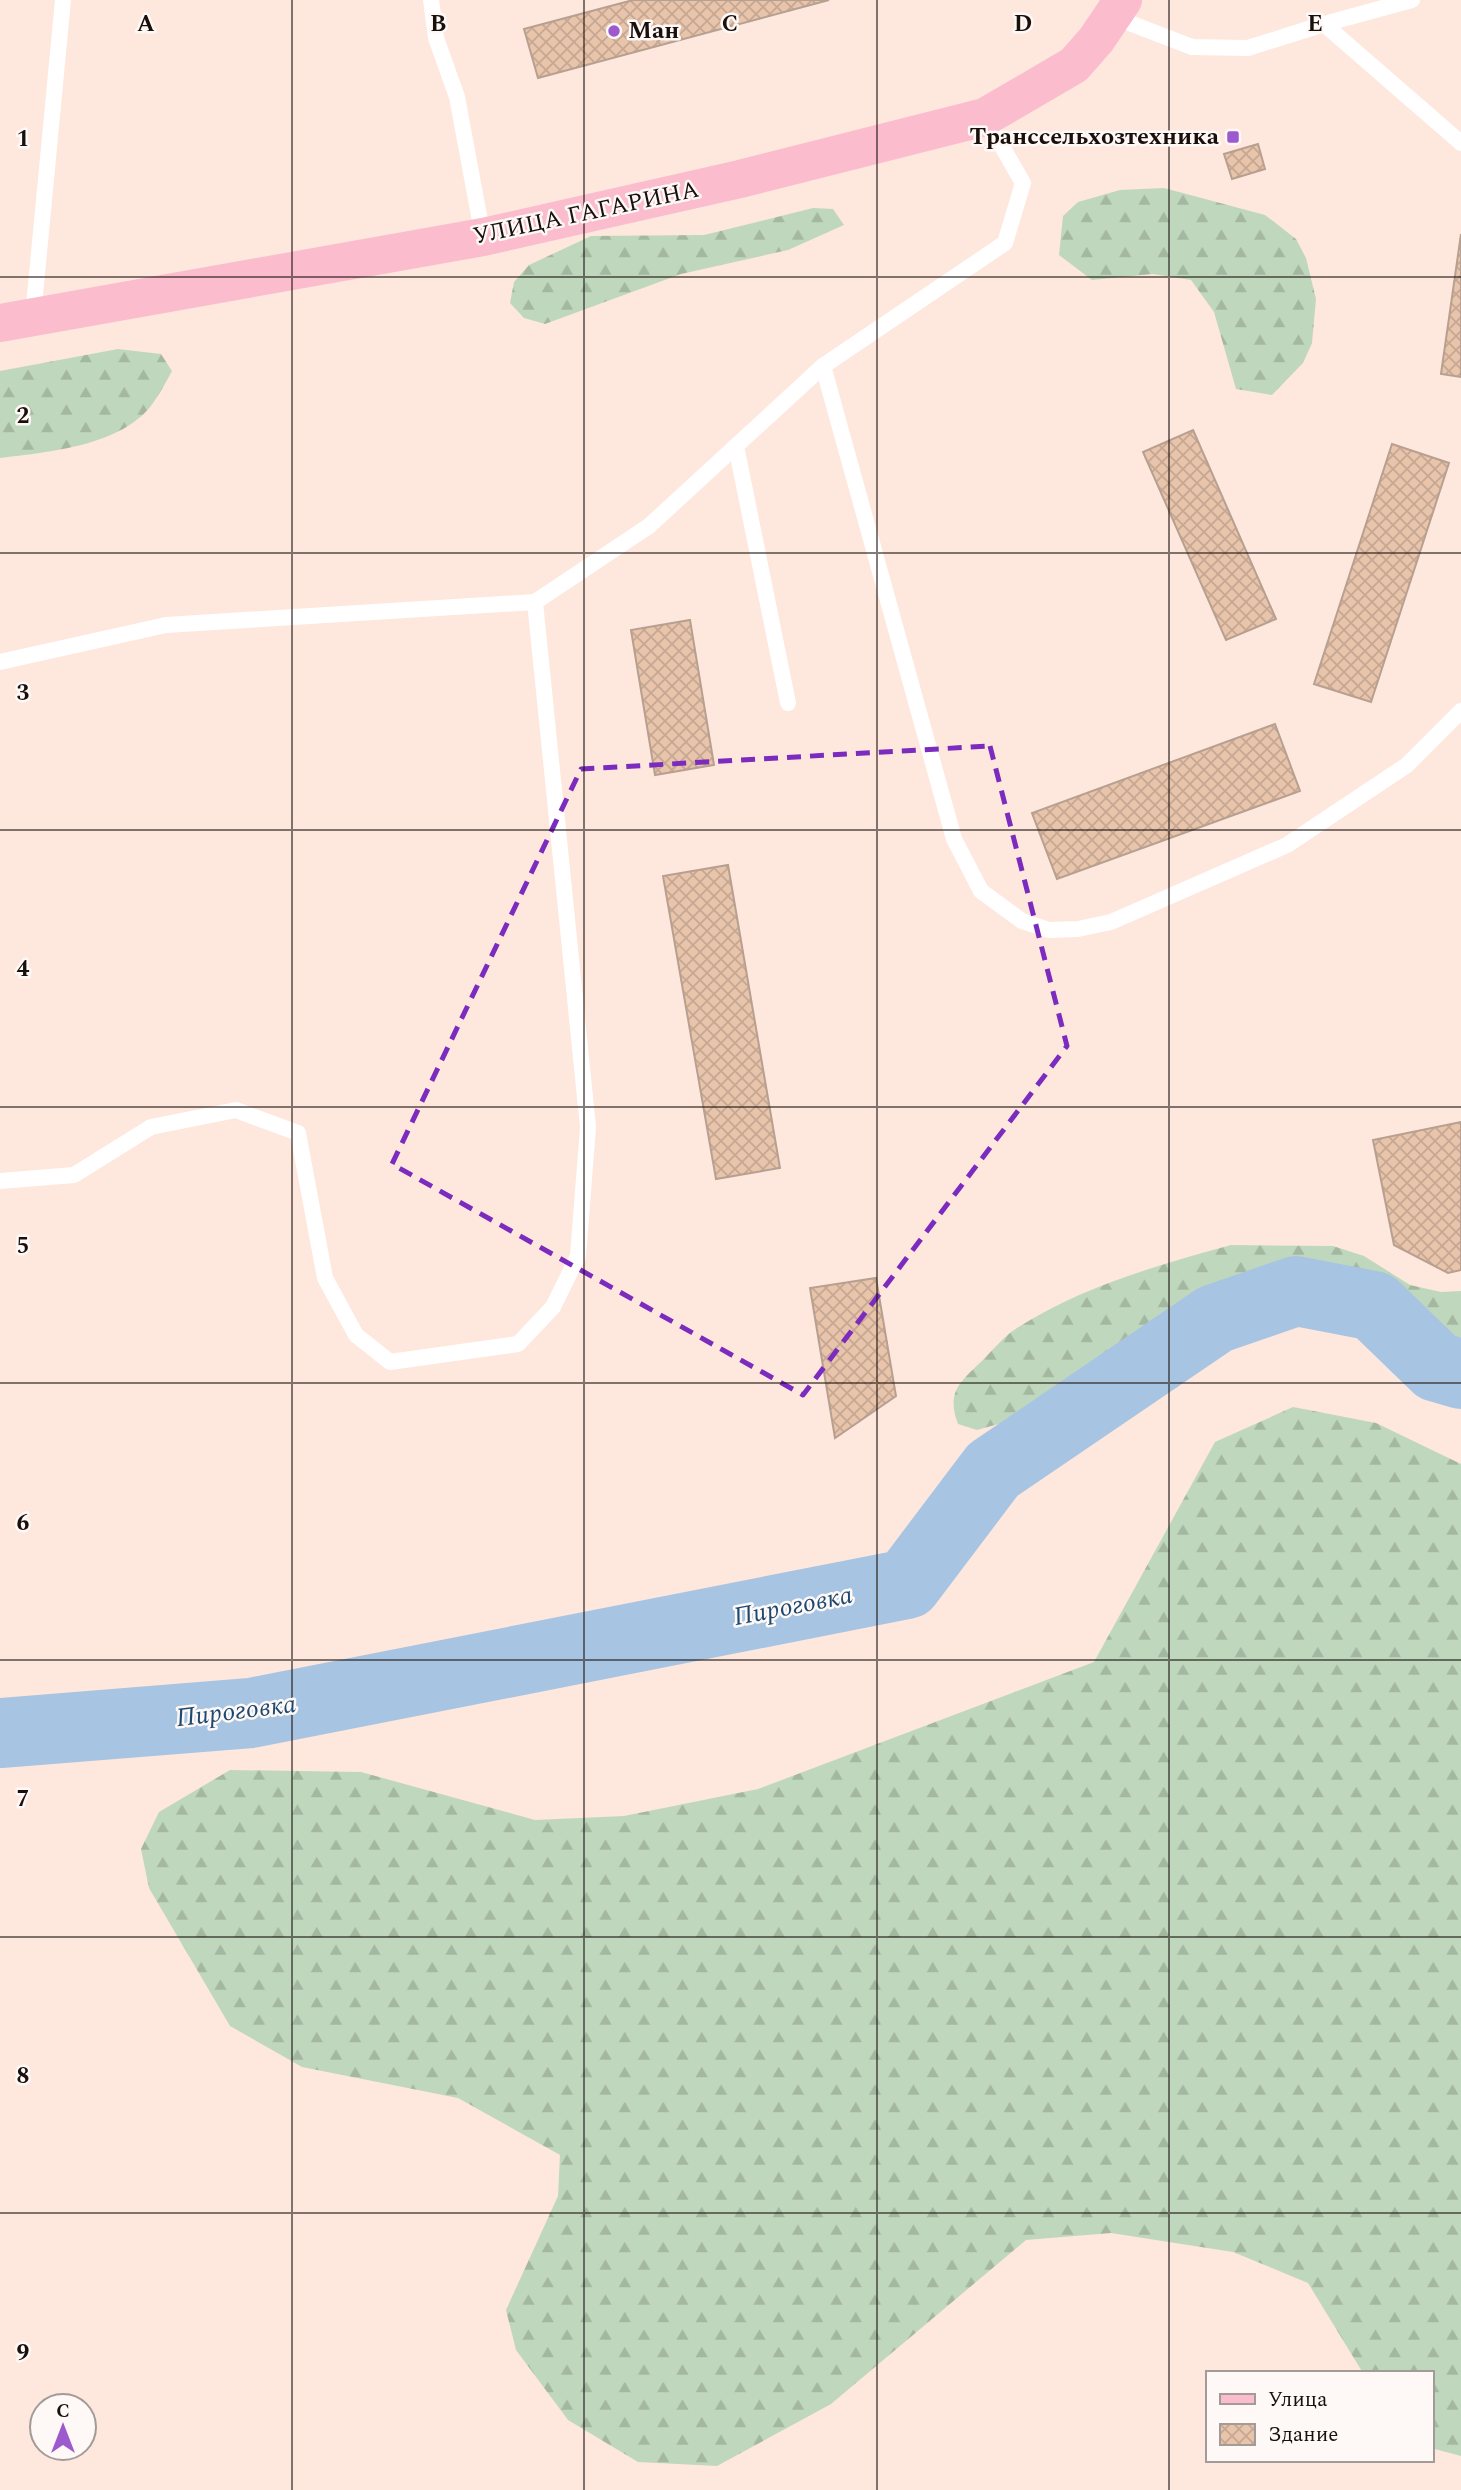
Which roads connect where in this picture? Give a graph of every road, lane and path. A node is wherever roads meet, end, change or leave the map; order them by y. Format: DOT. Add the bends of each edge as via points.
graph roads {
  1 [pos="63,0"];
  2 [pos="431,0"];
  3 [pos="1412,0"];
  4 [pos="1118,8"];
  5 [pos="1324,24"];
  6 [pos="985,117"];
  7 [pos="1461,143"];
  8 [pos="483,237"];
  9 [pos="17,320"];
  10 [pos="823,366"];
  11 [pos="736,446"];
  12 [pos="536,602"];
  13 [pos="0,662"];
  14 [pos="788,704"];
  15 [pos="1461,711"];
  16 [pos="0,1181"];
  1 -- 9 [label="lane"];
  2 -- 8 [label="lane" via="436,38 457,97"];
  3 -- 5 [label="lane"];
  4 -- 5 [label="lane" via="1192,47 1248,48"];
  4 -- 6 [label="main road, УЛИЦА ГАГАРИНА" via="1073,65"];
  5 -- 7 [label="lane"];
  6 -- 8 [label="main road, УЛИЦА ГАГАРИНА"];
  6 -- 10 [label="lane" via="1023,183 1005,243"];
  8 -- 9 [label="main road, УЛИЦА ГАГАРИНА"];
  10 -- 11 [label="lane"];
  10 -- 15 [label="lane" via="954,839 981,891 1022,921 1049,930 1111,922 1287,845 1407,765"];
  11 -- 12 [label="lane" via="649,526"];
  11 -- 14 [label="lane"];
  12 -- 13 [label="lane" via="166,625"];
  12 -- 16 [label="lane" via="588,1127 578,1256 553,1307 518,1344 390,1362 356,1335 325,1278 298,1133 236,1110 151,1127 74,1175"];
}
